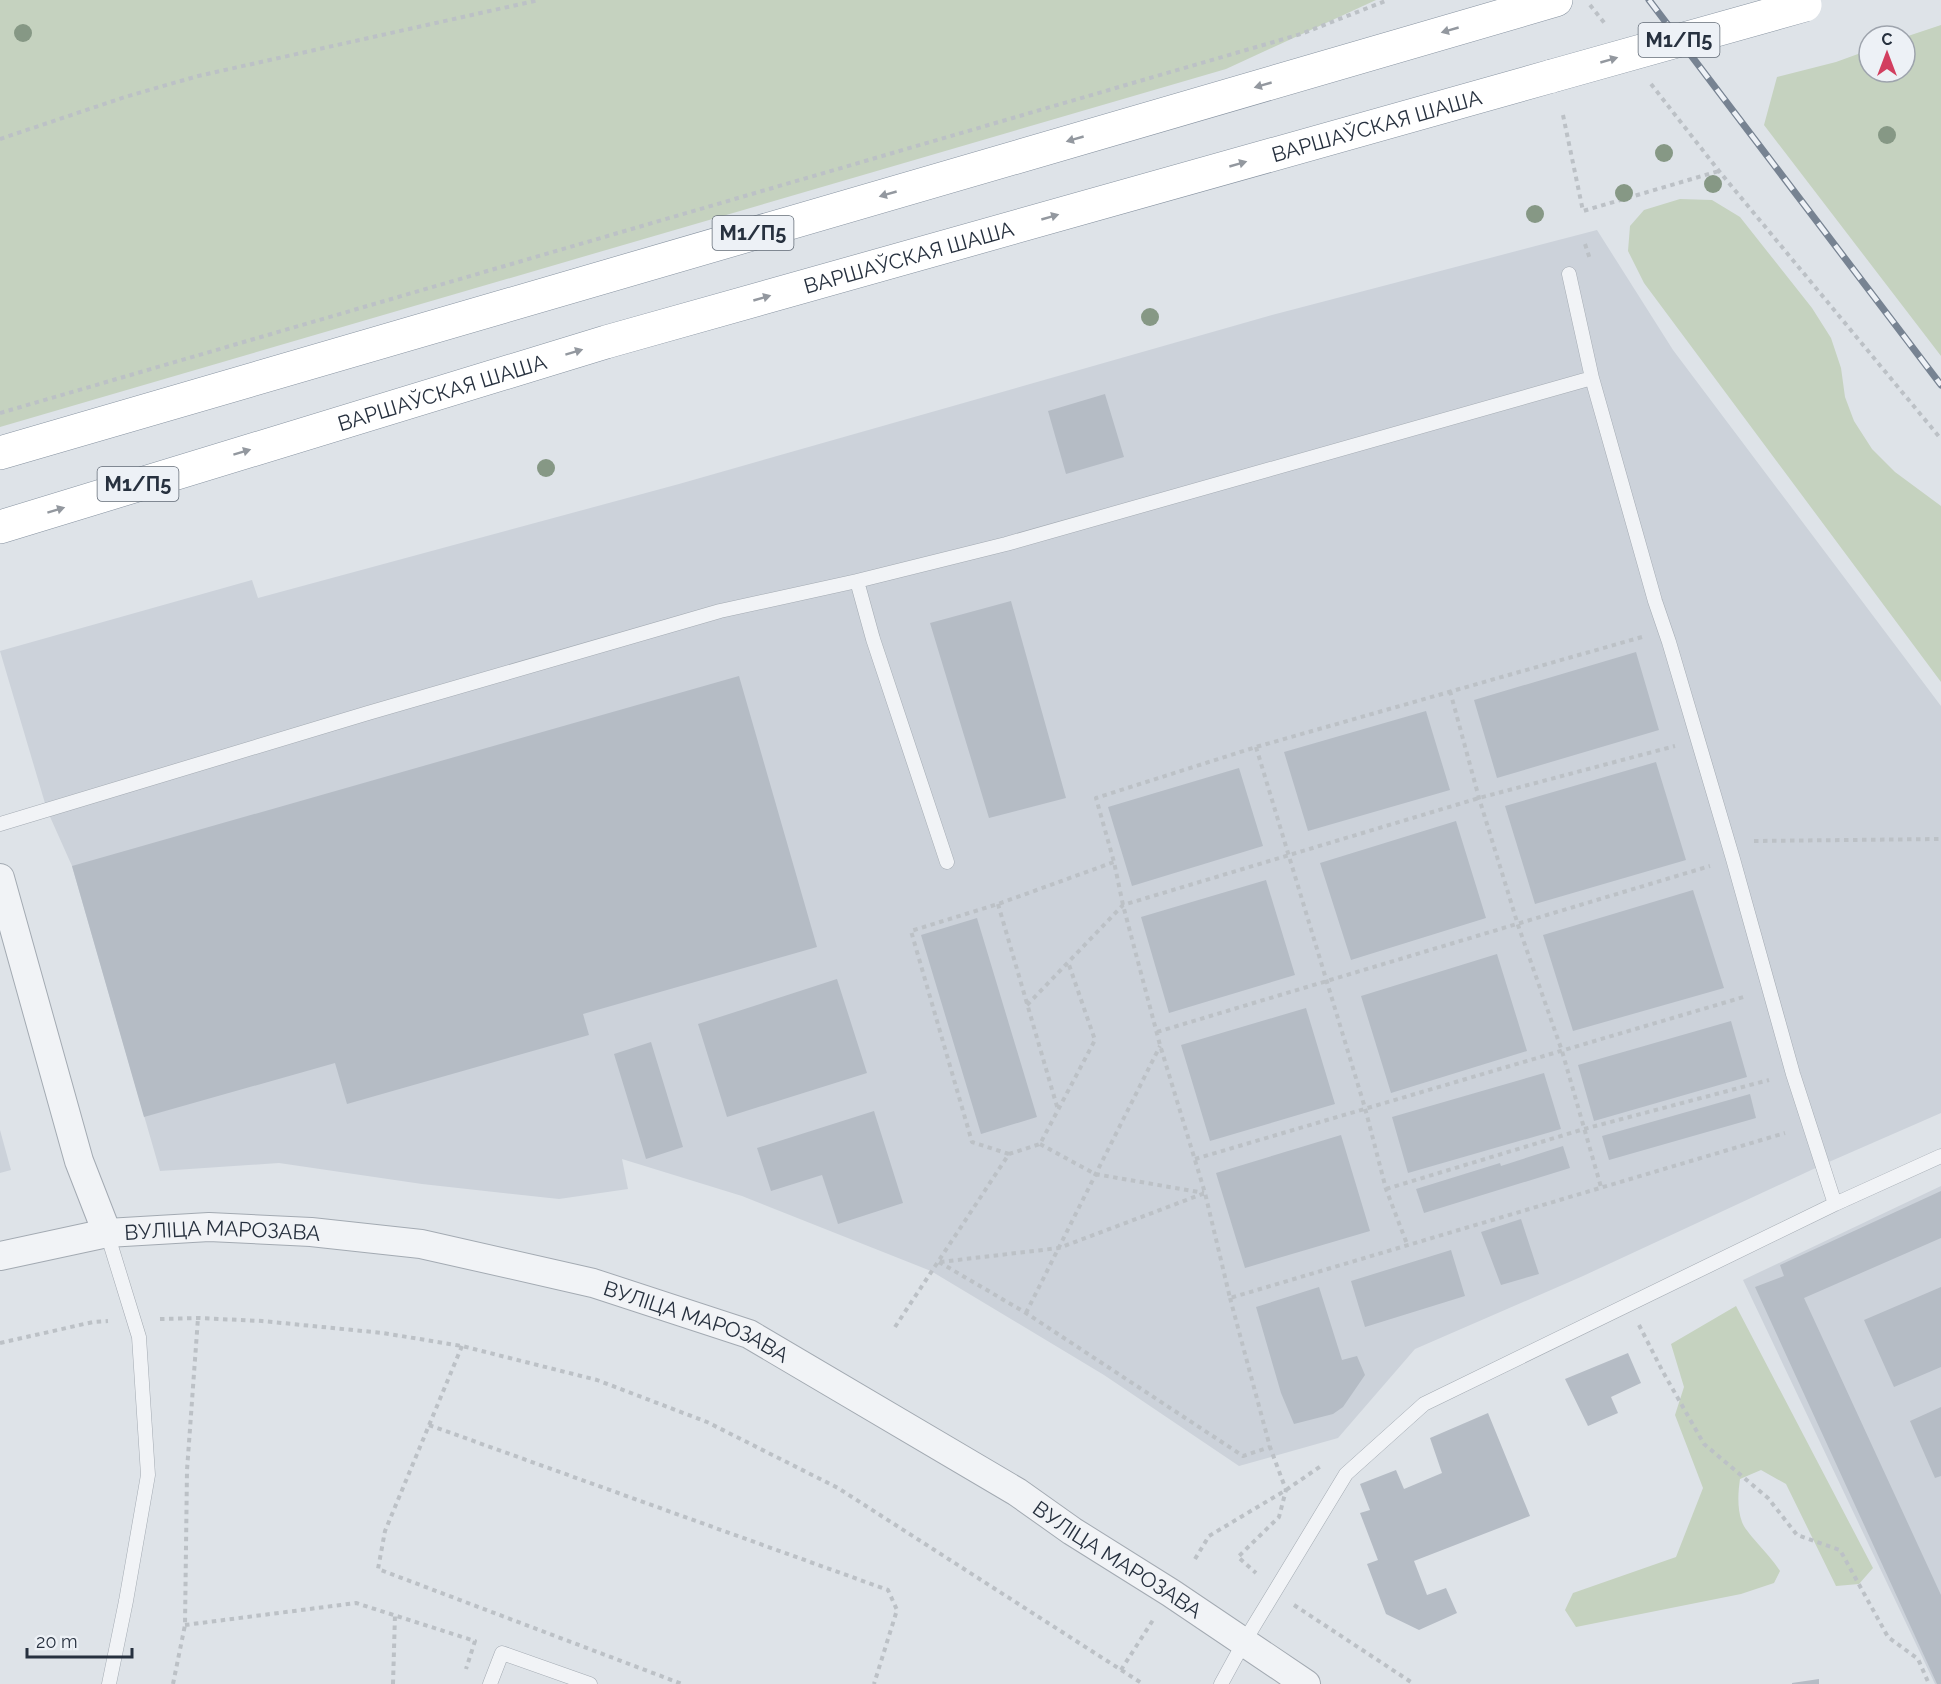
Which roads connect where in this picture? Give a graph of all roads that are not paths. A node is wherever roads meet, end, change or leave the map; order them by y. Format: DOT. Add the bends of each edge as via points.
graph roads {
  1 [pos="1556,0"];
  2 [pos="1813,2"];
  3 [pos="1569,274"];
  4 [pos="1592,378"];
  5 [pos="0,453"];
  6 [pos="0,527"];
  7 [pos="857,581"];
  8 [pos="0,824"];
  9 [pos="946,862"];
  10 [pos="0,878"];
  11 [pos="1941,1156"];
  12 [pos="1835,1204"];
  13 [pos="107,1233"];
  14 [pos="0,1256"];
  15 [pos="1244,1642"];
  16 [pos="109,1684"];
  17 [pos="490,1684"];
  18 [pos="590,1684"];
  19 [pos="1221,1684"];
  20 [pos="1306,1684"];
  1 -- 5 [label="highway, М1/П5, one-way"];
  6 -- 2 [label="highway, ВАРШАЎСКАЯ ШАША / М1/П5, one-way, bridge" via="606,342"];
  3 -- 4 [label="lane"];
  4 -- 7 [label="lane" via="1006,544"];
  4 -- 12 [label="lane" via="1793,1074"];
  7 -- 8 [label="lane" via="720,611"];
  7 -- 9 [label="lane"];
  10 -- 13 [label="street" via="79,1161"];
  11 -- 12 [label="lane"];
  12 -- 15 [label="lane" via="1424,1404 1346,1474"];
  13 -- 14 [label="street, ВУЛІЦА МАРОЗАВА"];
  13 -- 15 [label="street, ВУЛІЦА МАРОЗАВА" via="228,1228 421,1244 593,1284 749,1334 1017,1492 1072,1532"];
  13 -- 16 [label="lane" via="139,1337 148,1475"];
  15 -- 19 [label="lane"];
  15 -- 20 [label="street, ВУЛІЦА МАРОЗАВА"];
  17 -- 18 [label="lane" via="502,1653"];
}
